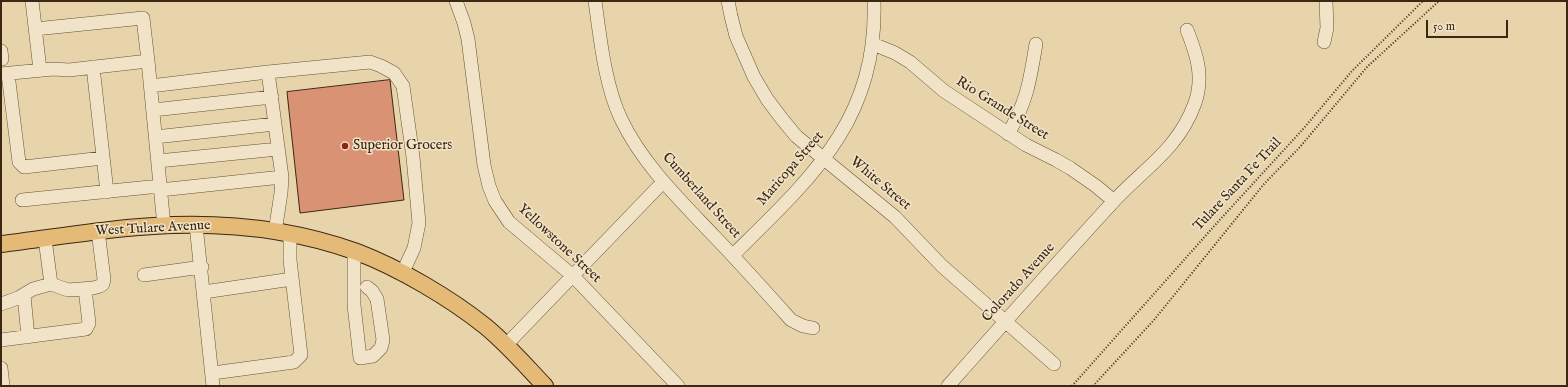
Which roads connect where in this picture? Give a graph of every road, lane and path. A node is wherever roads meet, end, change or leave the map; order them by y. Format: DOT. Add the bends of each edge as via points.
graph roads {
  1 [pos="32,1"];
  2 [pos="456,1"];
  3 [pos="596,1"];
  4 [pos="728,1"];
  5 [pos="874,1"];
  6 [pos="1326,1"];
  7 [pos="1423,1"];
  8 [pos="1439,1"];
  9 [pos="35,29"];
  10 [pos="1187,30"];
  11 [pos="1324,42"];
  12 [pos="873,44"];
  13 [pos="1036,44"];
  14 [pos="148,61"];
  15 [pos="93,67"];
  16 [pos="40,70"];
  17 [pos="268,72"];
  18 [pos="4,74"];
  19 [pos="150,86"];
  20 [pos="272,97"];
  21 [pos="153,110"];
  22 [pos="275,124"];
  23 [pos="1008,134"];
  24 [pos="155,137"];
  25 [pos="278,149"];
  26 [pos="103,158"];
  27 [pos="824,159"];
  28 [pos="158,161"];
  29 [pos="282,177"];
  30 [pos="663,182"];
  31 [pos="160,188"];
  32 [pos="107,192"];
  33 [pos="22,200"];
  34 [pos="1114,201"];
  35 [pos="196,225"];
  36 [pos="164,226"];
  37 [pos="98,231"];
  38 [pos="282,233"];
  39 [pos="45,238"];
  40 [pos="1,244"];
  41 [pos="354,251"];
  42 [pos="733,255"];
  43 [pos="202,267"];
  44 [pos="402,274"];
  45 [pos="144,275"];
  46 [pos="572,276"];
  47 [pos="292,279"];
  48 [pos="51,284"];
  49 [pos="367,287"];
  50 [pos="85,289"];
  51 [pos="204,292"];
  52 [pos="24,295"];
  53 [pos="1,304"];
  54 [pos="1005,322"];
  55 [pos="813,328"];
  56 [pos="28,337"];
  57 [pos="1,340"];
  58 [pos="506,345"];
  59 [pos="1054,364"];
  60 [pos="1,368"];
  61 [pos="213,373"];
  62 [pos="3,386"];
  63 [pos="213,386"];
  64 [pos="545,386"];
  65 [pos="678,386"];
  66 [pos="948,386"];
  67 [pos="1072,386"];
  68 [pos="1093,386"];
  1 -- 9 [label="street"];
  2 -- 46 [label="street, Yellowstone Street" via="468,39 484,165 495,201 509,222"];
  3 -- 30 [label="street, Cumberland Street" via="605,63 620,118 633,141"];
  4 -- 27 [label="street, White Street" via="734,29 746,60 767,99 796,136"];
  5 -- 12 [label="street, Maricopa Street"];
  6 -- 11 [label="street" via="1327,28"];
  7 -- 67 [label="path, Tulare Santa Fe Trail" via="1352,71"];
  8 -- 68 [label="path, Tulare Santa Fe Trail" via="1367,67 1300,147 1264,184 1154,320"];
  9 -- 14 [label="street" via="143,18"];
  9 -- 16 [label="street"];
  10 -- 34 [label="street, Colorado Avenue" via="1200,69 1193,108 1176,139"];
  12 -- 23 [label="street, Rio Grande Street" via="910,62 944,91"];
  12 -- 27 [label="street, Maricopa Street" via="860,96 844,130"];
  13 -- 23 [label="street" via="1028,90"];
  14 -- 15 [label="street"];
  14 -- 19 [label="street"];
  15 -- 16 [label="street"];
  15 -- 26 [label="street"];
  16 -- 18 [label="street"];
  17 -- 19 [label="street"];
  17 -- 20 [label="street"];
  17 -- 44 [label="street" via="370,62 394,73 403,86 414,157 419,223 414,248"];
  18 -- 26 [label="street" via="19,162 24,167"];
  19 -- 21 [label="street"];
  20 -- 21 [label="street"];
  20 -- 22 [label="street"];
  21 -- 24 [label="street"];
  22 -- 24 [label="street"];
  22 -- 25 [label="street"];
  23 -- 34 [label="street, Rio Grande Street" via="1070,168"];
  24 -- 28 [label="street"];
  25 -- 28 [label="street"];
  25 -- 29 [label="street"];
  26 -- 32 [label="street"];
  27 -- 42 [label="street, Maricopa Street" via="805,182"];
  27 -- 54 [label="street, White Street" via="895,217 942,266"];
  28 -- 31 [label="street"];
  29 -- 31 [label="street"];
  29 -- 38 [label="street"];
  30 -- 42 [label="street, Cumberland Street"];
  30 -- 46 [label="street"];
  31 -- 32 [label="street"];
  31 -- 36 [label="street"];
  32 -- 33 [label="street"];
  34 -- 54 [label="street, Colorado Avenue"];
  35 -- 36 [label="main road, West Tulare Avenue"];
  35 -- 38 [label="main road, West Tulare Avenue" via="218,225"];
  35 -- 43 [label="street"];
  36 -- 37 [label="main road, West Tulare Avenue"];
  37 -- 39 [label="main road, West Tulare Avenue"];
  37 -- 50 [label="street" via="103,284"];
  38 -- 41 [label="main road, West Tulare Avenue"];
  38 -- 47 [label="street" via="290,260"];
  39 -- 40 [label="main road, West Tulare Avenue"];
  39 -- 48 [label="street"];
  41 -- 44 [label="main road, West Tulare Avenue"];
  41 -- 49 [label="street" via="354,305 360,358 373,356 381,348 383,340 377,299"];
  42 -- 55 [label="street, Cumberland Street" via="791,320"];
  43 -- 45 [label="street"];
  43 -- 51 [label="street"];
  44 -- 58 [label="main road, West Tulare Avenue" via="460,307"];
  46 -- 58 [label="street"];
  46 -- 65 [label="street, Yellowstone Street"];
  47 -- 51 [label="street"];
  47 -- 61 [label="street" via="301,355 294,362"];
  48 -- 50 [label="street" via="68,290"];
  48 -- 52 [label="street" via="33,289"];
  50 -- 56 [label="street" via="89,323 86,328"];
  51 -- 61 [label="street"];
  52 -- 53 [label="street"];
  52 -- 56 [label="street"];
  54 -- 59 [label="street, White Street"];
  54 -- 66 [label="street, Colorado Avenue"];
  56 -- 57 [label="street"];
  58 -- 64 [label="main road, West Tulare Avenue"];
  60 -- 62 [label="street"];
  61 -- 63 [label="street"];
}
